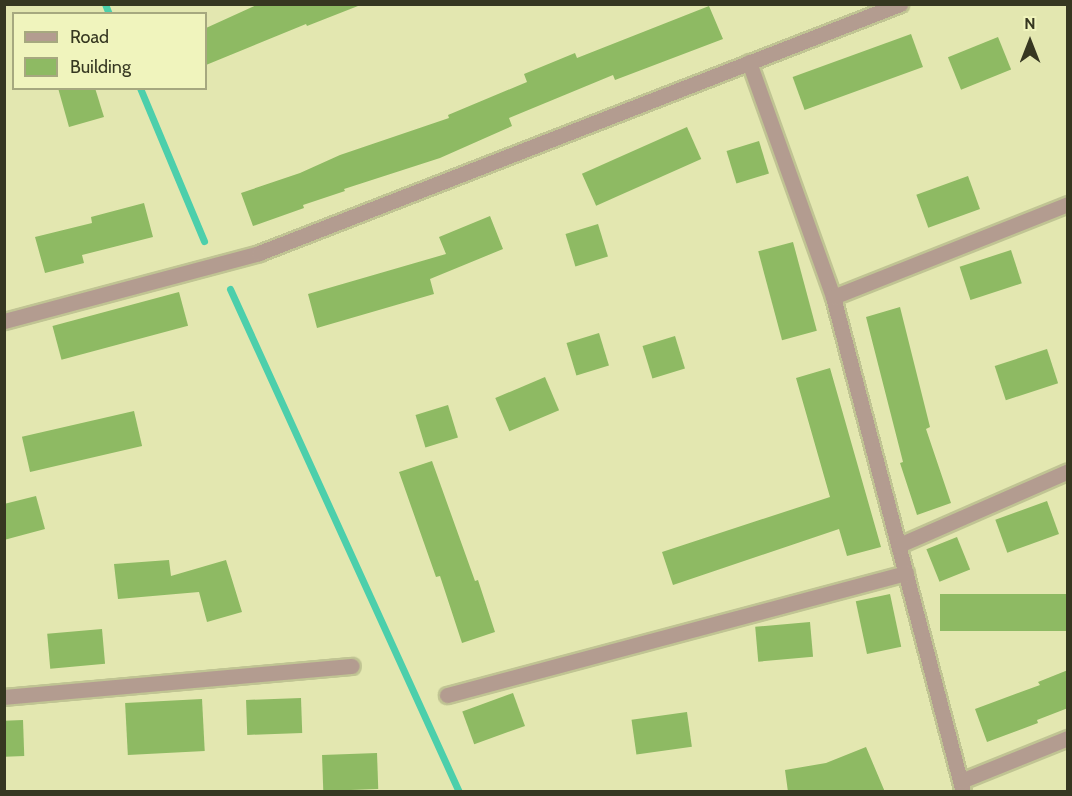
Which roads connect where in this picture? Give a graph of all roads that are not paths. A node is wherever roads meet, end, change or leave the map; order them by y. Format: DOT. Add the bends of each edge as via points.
graph roads {
  1 [pos="900,4"];
  2 [pos="749,62"];
  3 [pos="1068,204"];
  4 [pos="833,297"];
  5 [pos="4,321"];
  6 [pos="1068,471"];
  7 [pos="899,545"];
  8 [pos="906,573"];
  9 [pos="352,666"];
  10 [pos="447,695"];
  11 [pos="4,697"];
  12 [pos="1068,738"];
  13 [pos="962,786"];
  1 -- 2 [label="street"];
  2 -- 4 [label="street"];
  2 -- 5 [label="street" via="259,253"];
  3 -- 4 [label="street"];
  4 -- 7 [label="street"];
  6 -- 7 [label="street"];
  7 -- 8 [label="street"];
  8 -- 10 [label="street"];
  8 -- 13 [label="street"];
  9 -- 11 [label="street"];
  12 -- 13 [label="street"];
}
